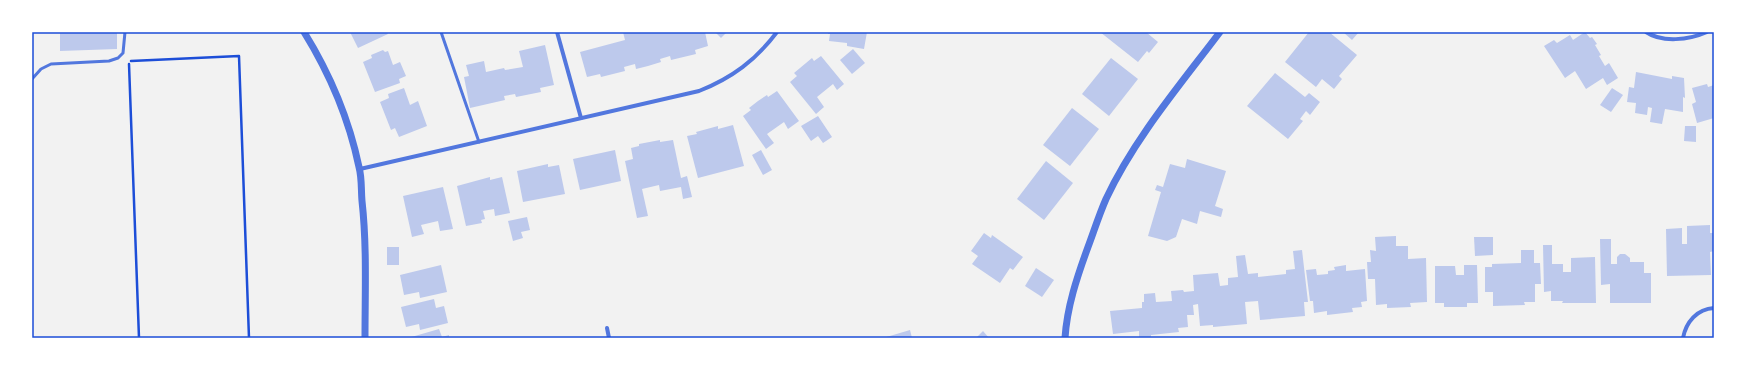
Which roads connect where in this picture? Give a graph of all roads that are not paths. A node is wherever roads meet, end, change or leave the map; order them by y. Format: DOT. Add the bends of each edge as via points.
graph roads {
  1 [pos="125,32"];
  2 [pos="304,32"];
  3 [pos="441,32"];
  4 [pos="557,32"];
  5 [pos="777,32"];
  6 [pos="1220,32"];
  7 [pos="1646,32"];
  8 [pos="1707,32"];
  9 [pos="32,79"];
  10 [pos="581,118"];
  11 [pos="479,142"];
  12 [pos="360,169"];
  13 [pos="1714,308"];
  14 [pos="606,328"];
  15 [pos="365,338"];
  16 [pos="609,338"];
  17 [pos="1065,338"];
  18 [pos="1683,338"];
  1 -- 9 [label="lane" via="123,53 118,58 109,61 52,64 41,69"];
  2 -- 12 [label="street" via="338,99"];
  3 -- 11 [label="lane"];
  4 -- 10 [label="street"];
  5 -- 10 [label="street" via="753,60 718,83 699,91"];
  6 -- 17 [label="street" via="1133,151 1106,199 1074,288"];
  7 -- 8 [label="street" via="1652,36 1670,39"];
  10 -- 11 [label="street"];
  11 -- 12 [label="street"];
  12 -- 15 [label="street" via="365,230"];
  13 -- 18 [label="street" via="1700,312 1690,320"];
  14 -- 16 [label="street"];
}
